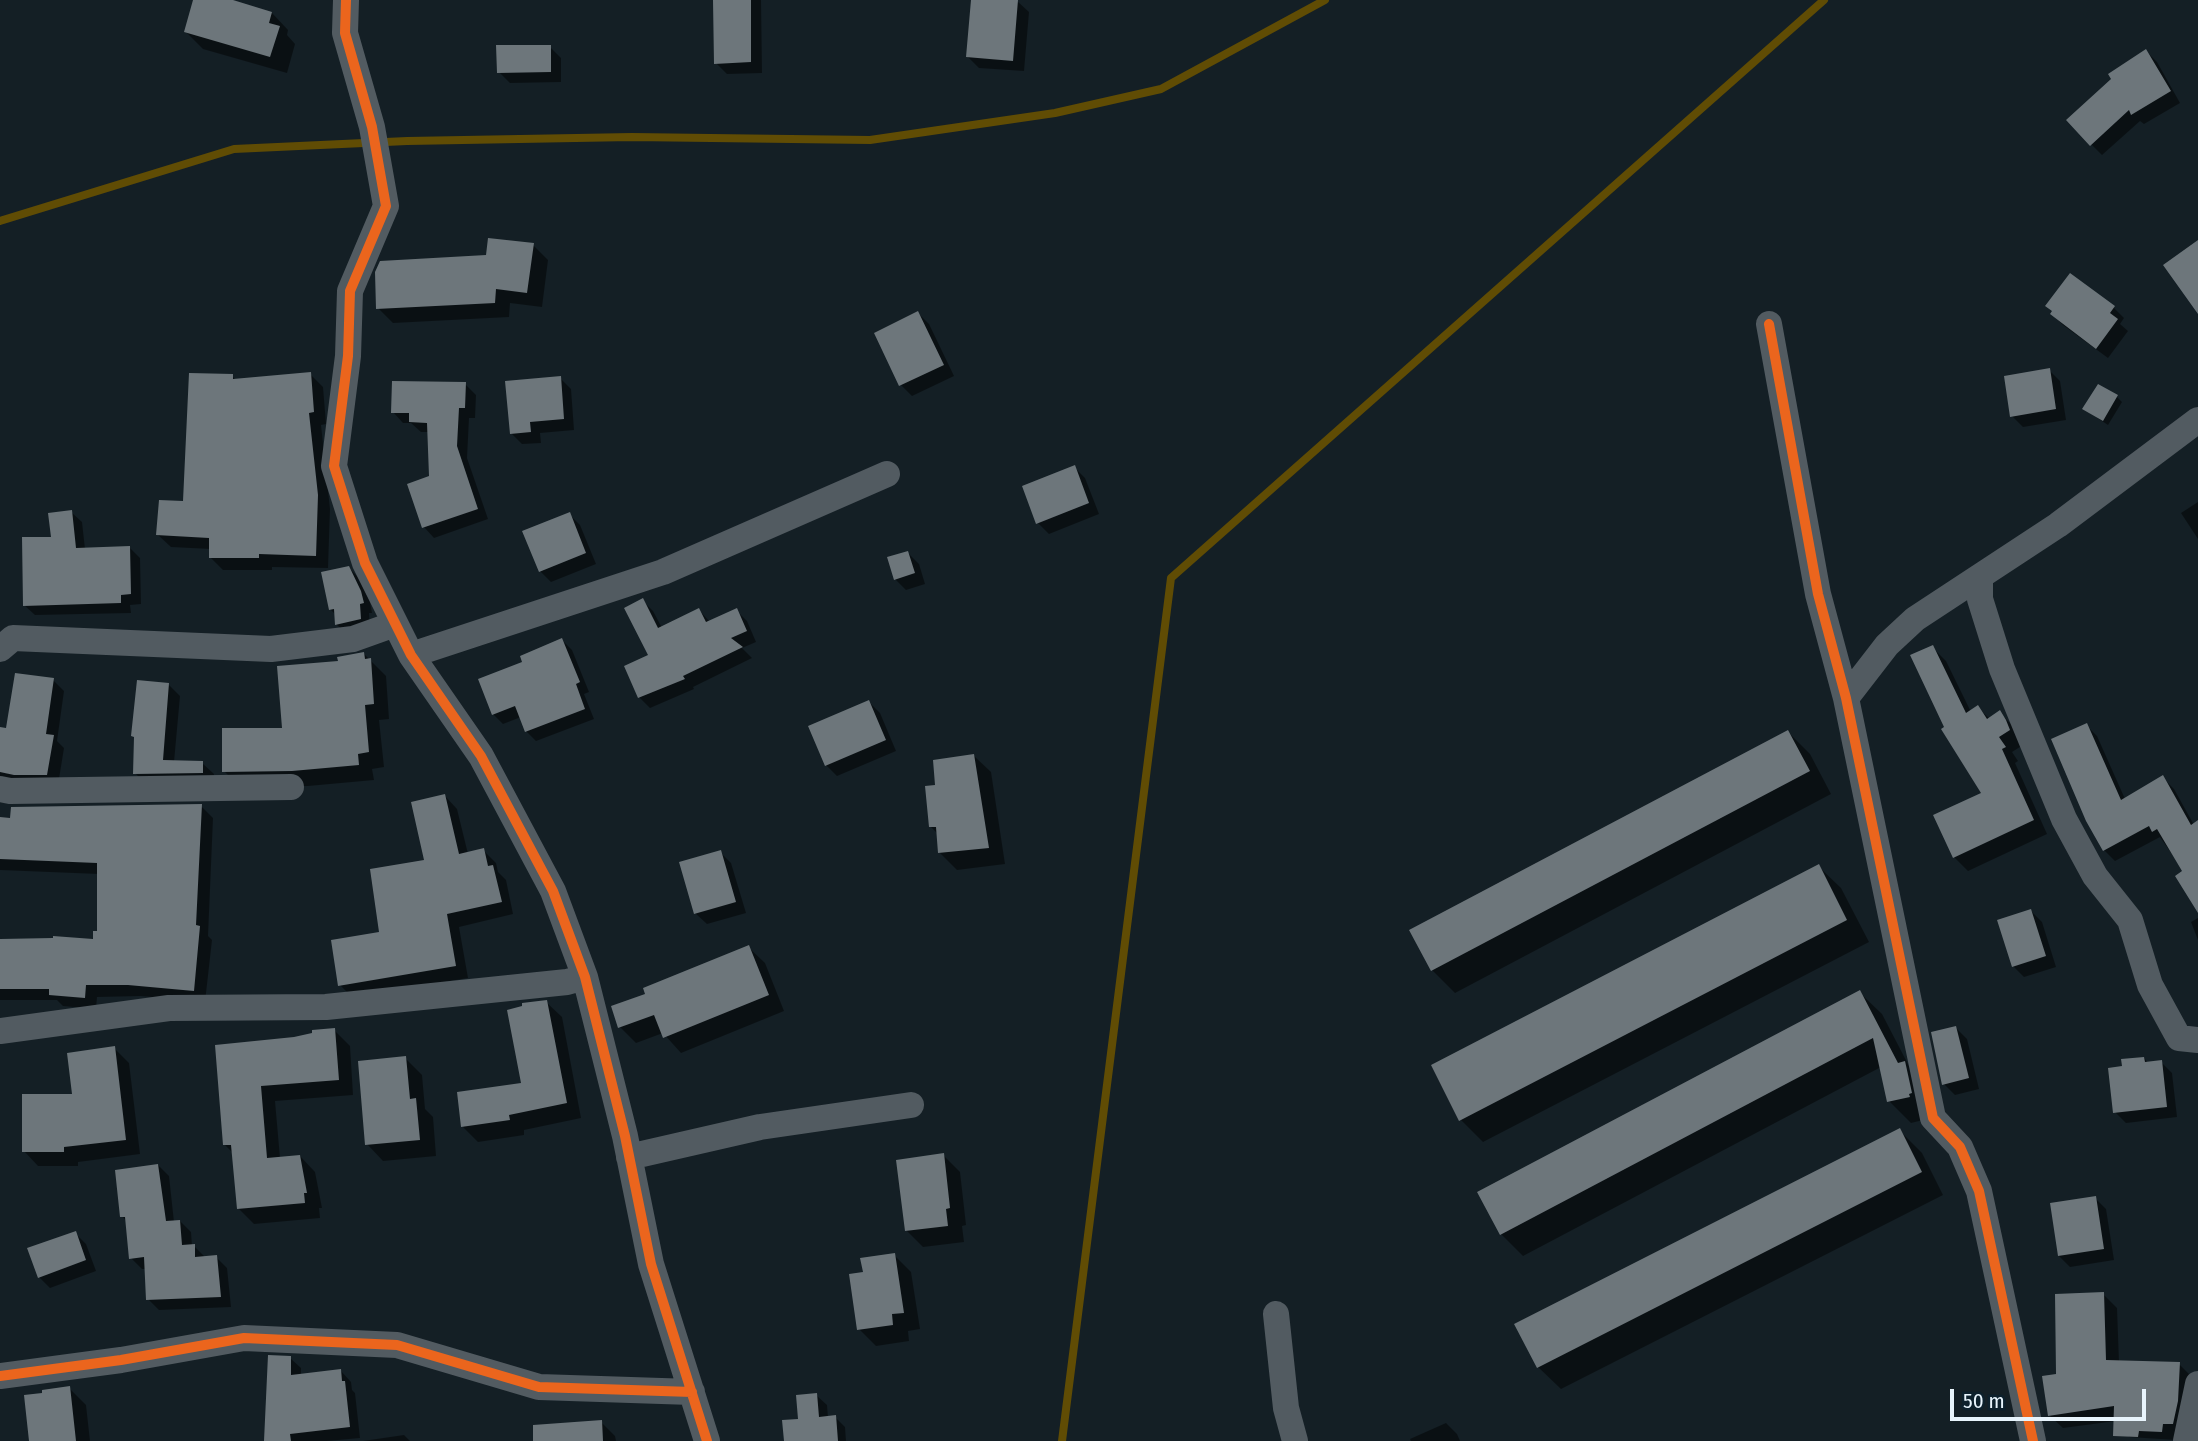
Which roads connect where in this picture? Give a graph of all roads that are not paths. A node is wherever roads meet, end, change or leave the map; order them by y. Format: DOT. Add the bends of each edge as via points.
graph roads {
  1 [pos="346,0"];
  2 [pos="1769,324"];
  3 [pos="2198,419"];
  4 [pos="887,474"];
  5 [pos="1980,577"];
  6 [pos="396,624"];
  7 [pos="0,649"];
  8 [pos="411,655"];
  9 [pos="1846,698"];
  10 [pos="291,787"];
  11 [pos="0,789"];
  12 [pos="585,976"];
  13 [pos="0,1031"];
  14 [pos="2198,1040"];
  15 [pos="911,1105"];
  16 [pos="629,1157"];
  17 [pos="1276,1314"];
  18 [pos="0,1376"];
  19 [pos="2198,1384"];
  20 [pos="692,1392"];
  21 [pos="706,1441"];
  22 [pos="1295,1441"];
  23 [pos="2034,1441"];
  24 [pos="2186,1441"];
  1 -- 6 [label="street" via="345,33 372,127 386,206 350,291 348,356 334,466 365,563"];
  2 -- 9 [label="street" via="1818,594"];
  3 -- 5 [label="street" via="2058,525"];
  4 -- 8 [label="street" via="663,572"];
  5 -- 9 [label="street" via="1915,620 1887,645"];
  5 -- 14 [label="street" via="1980,599 2002,669 2064,819 2095,876 2130,920 2150,985 2179,1038"];
  6 -- 7 [label="street" via="353,639 271,649 12,638"];
  6 -- 8 [label="street"];
  8 -- 12 [label="street" via="481,756 553,891"];
  9 -- 23 [label="street" via="1933,1118 1960,1147 1979,1191"];
  10 -- 11 [label="street"];
  12 -- 13 [label="street" via="554,984 326,1007 169,1008"];
  12 -- 16 [label="street"];
  15 -- 16 [label="street" via="760,1127"];
  16 -- 20 [label="street" via="651,1264"];
  17 -- 22 [label="street" via="1286,1408"];
  18 -- 20 [label="street" via="244,1338 397,1345 539,1387"];
  19 -- 24 [label="street"];
  20 -- 21 [label="street"];
}
